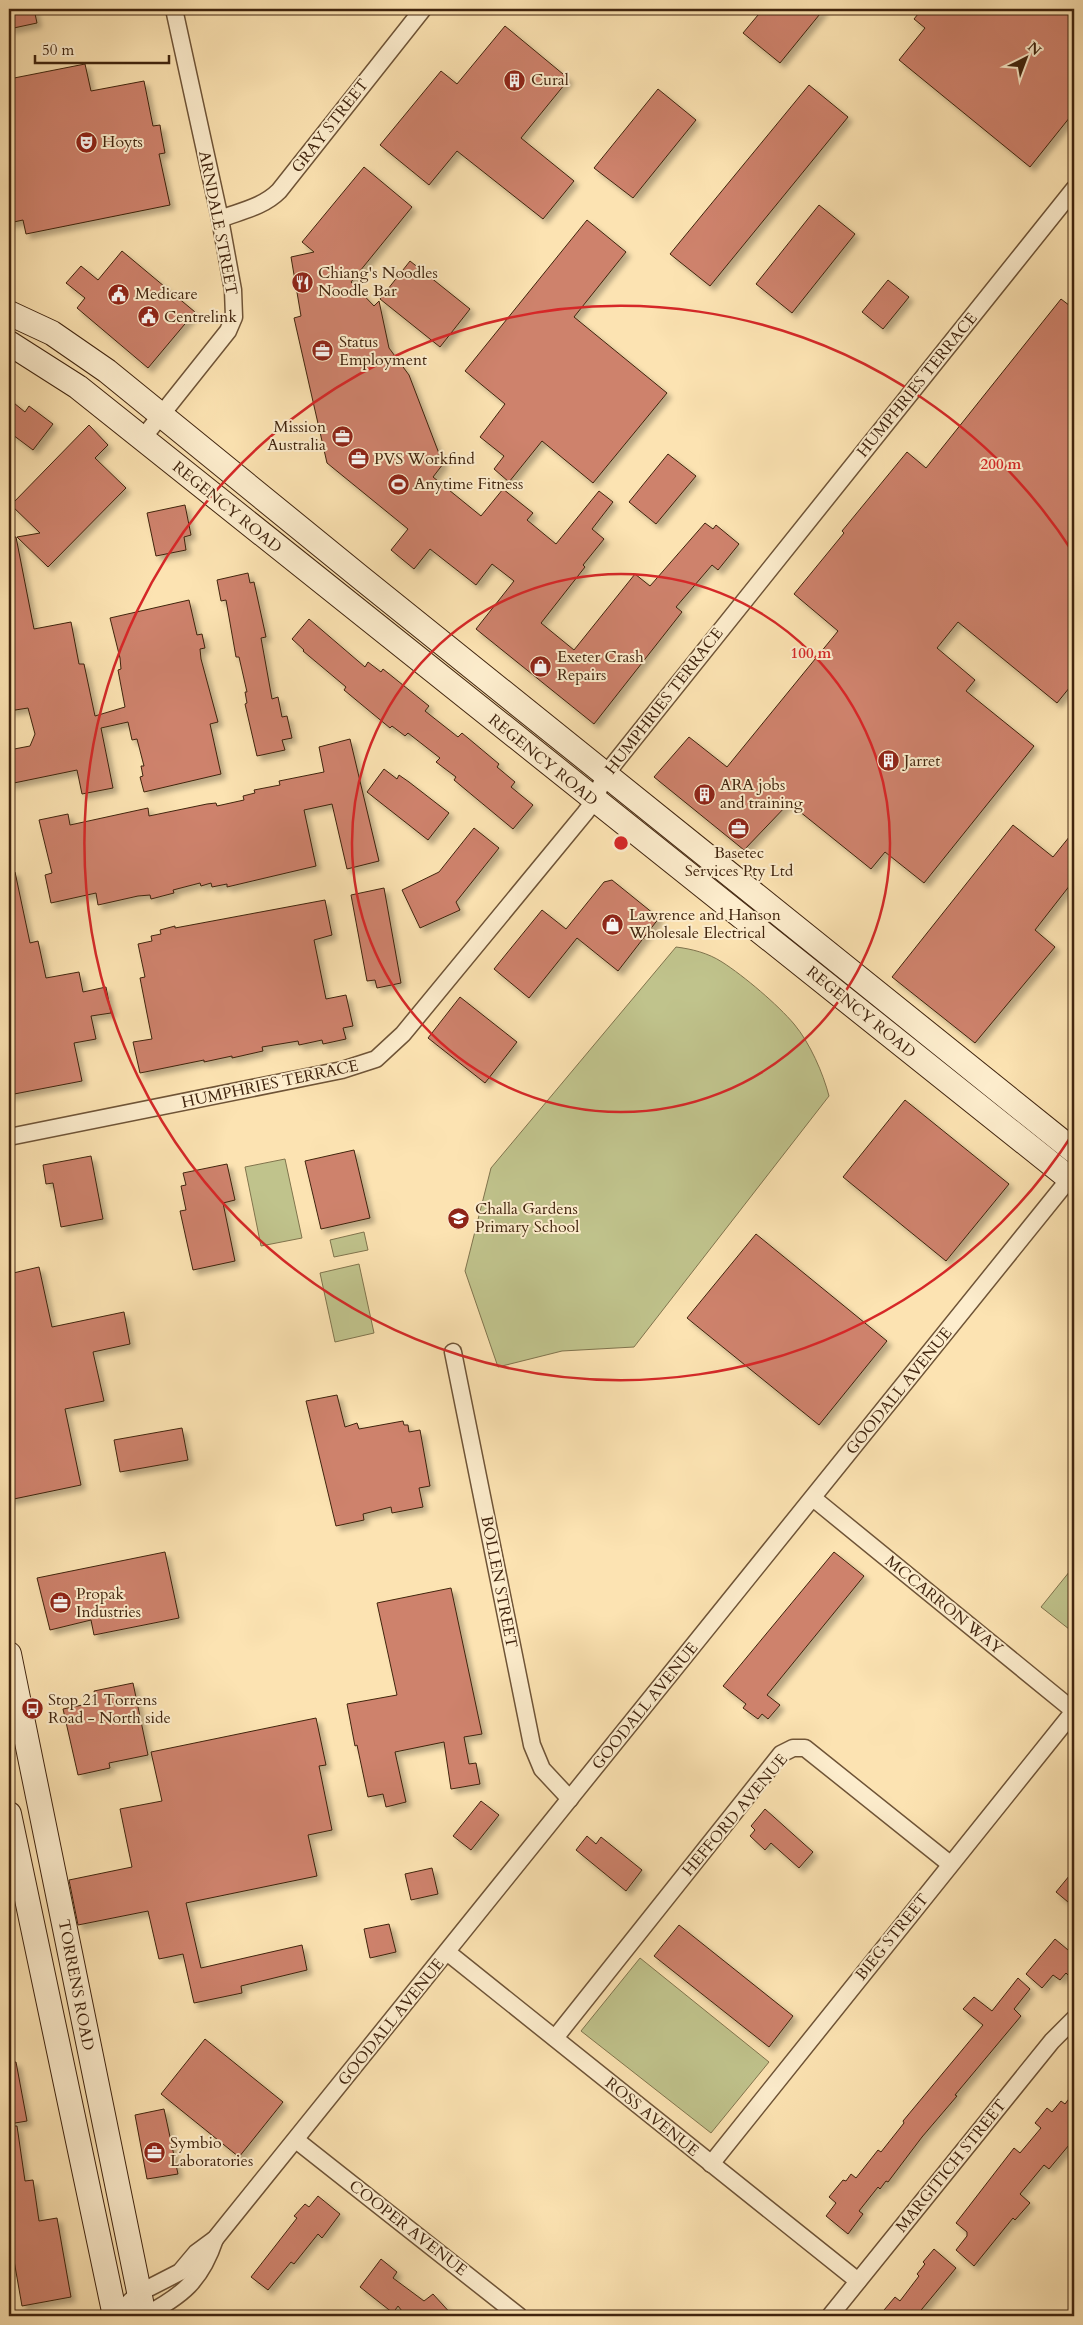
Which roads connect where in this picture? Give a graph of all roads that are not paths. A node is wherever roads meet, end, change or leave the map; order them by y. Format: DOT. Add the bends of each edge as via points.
graph roads {
  1 [pos="174,9"];
  2 [pos="423,9"];
  3 [pos="1074,189"];
  4 [pos="220,219"];
  5 [pos="9,313"];
  6 [pos="9,343"];
  7 [pos="162,415"];
  8 [pos="142,439"];
  9 [pos="604,774"];
  10 [pos="594,801"];
  11 [pos="9,1137"];
  12 [pos="1074,1151"];
  13 [pos="1073,1178"];
  14 [pos="453,1352"];
  15 [pos="813,1498"];
  16 [pos="9,1659"];
  17 [pos="1074,1711"];
  18 [pos="570,1799"];
  19 [pos="9,1814"];
  20 [pos="950,1864"];
  21 [pos="447,1952"];
  22 [pos="1074,2018"];
  23 [pos="554,2038"];
  24 [pos="296,2140"];
  25 [pos="711,2164"];
  26 [pos="215,2239"];
  27 [pos="858,2281"];
  28 [pos="139,2293"];
  29 [pos="115,2316"];
  30 [pos="134,2316"];
  31 [pos="144,2316"];
  32 [pos="519,2316"];
  33 [pos="830,2316"];
  1 -- 4 [label="street, ARNDALE STREET"];
  2 -- 4 [label="street, GRAY STREET" via="279,191 260,206"];
  3 -- 9 [label="street, HUMPHRIES TERRACE"];
  4 -- 7 [label="street, ARNDALE STREET" via="234,299 234,317 228,331"];
  5 -- 7 [label="main road, REGENCY ROAD" via="52,333"];
  6 -- 8 [label="main road, REGENCY ROAD" via="78,387"];
  7 -- 8 [label="street, ARNDALE STREET"];
  7 -- 9 [label="main road, REGENCY ROAD"];
  8 -- 10 [label="main road, REGENCY ROAD"];
  9 -- 10 [label="street, HUMPHRIES TERRACE"];
  9 -- 12 [label="main road, REGENCY ROAD"];
  10 -- 11 [label="street, HUMPHRIES TERRACE" via="403,1034 376,1059 342,1070"];
  10 -- 13 [label="main road, REGENCY ROAD"];
  13 -- 15 [label="street, GOODALL AVENUE"];
  14 -- 18 [label="street, BOLLEN STREET" via="532,1745 542,1770"];
  15 -- 17 [label="street, MCCARRON WAY"];
  15 -- 18 [label="street, GOODALL AVENUE"];
  16 -- 28 [label="main road, TORRENS ROAD"];
  17 -- 20 [label="street, BIEG STREET"];
  18 -- 21 [label="street, GOODALL AVENUE"];
  19 -- 29 [label="main road, TORRENS ROAD"];
  20 -- 23 [label="street, HEFFORD AVENUE" via="805,1748 793,1748 781,1754"];
  20 -- 25 [label="street, BIEG STREET"];
  21 -- 23 [label="street, ROSS AVENUE"];
  21 -- 24 [label="street, GOODALL AVENUE"];
  22 -- 27 [label="street, MARGITICH STREET"];
  23 -- 25 [label="street, ROSS AVENUE"];
  24 -- 26 [label="street, GOODALL AVENUE"];
  24 -- 32 [label="street, COOPER AVENUE"];
  25 -- 27 [label="street, ROSS AVENUE"];
  26 -- 28 [label="street, GOODALL AVENUE" via="196,2253 180,2272"];
  26 -- 31 [label="street, GOODALL AVENUE" via="208,2261 187,2289"];
  27 -- 33 [label="street, MARGITICH STREET"];
  28 -- 29 [label="street, GOODALL AVENUE"];
  28 -- 31 [label="main road, TORRENS ROAD"];
  29 -- 30 [label="street"];
}
